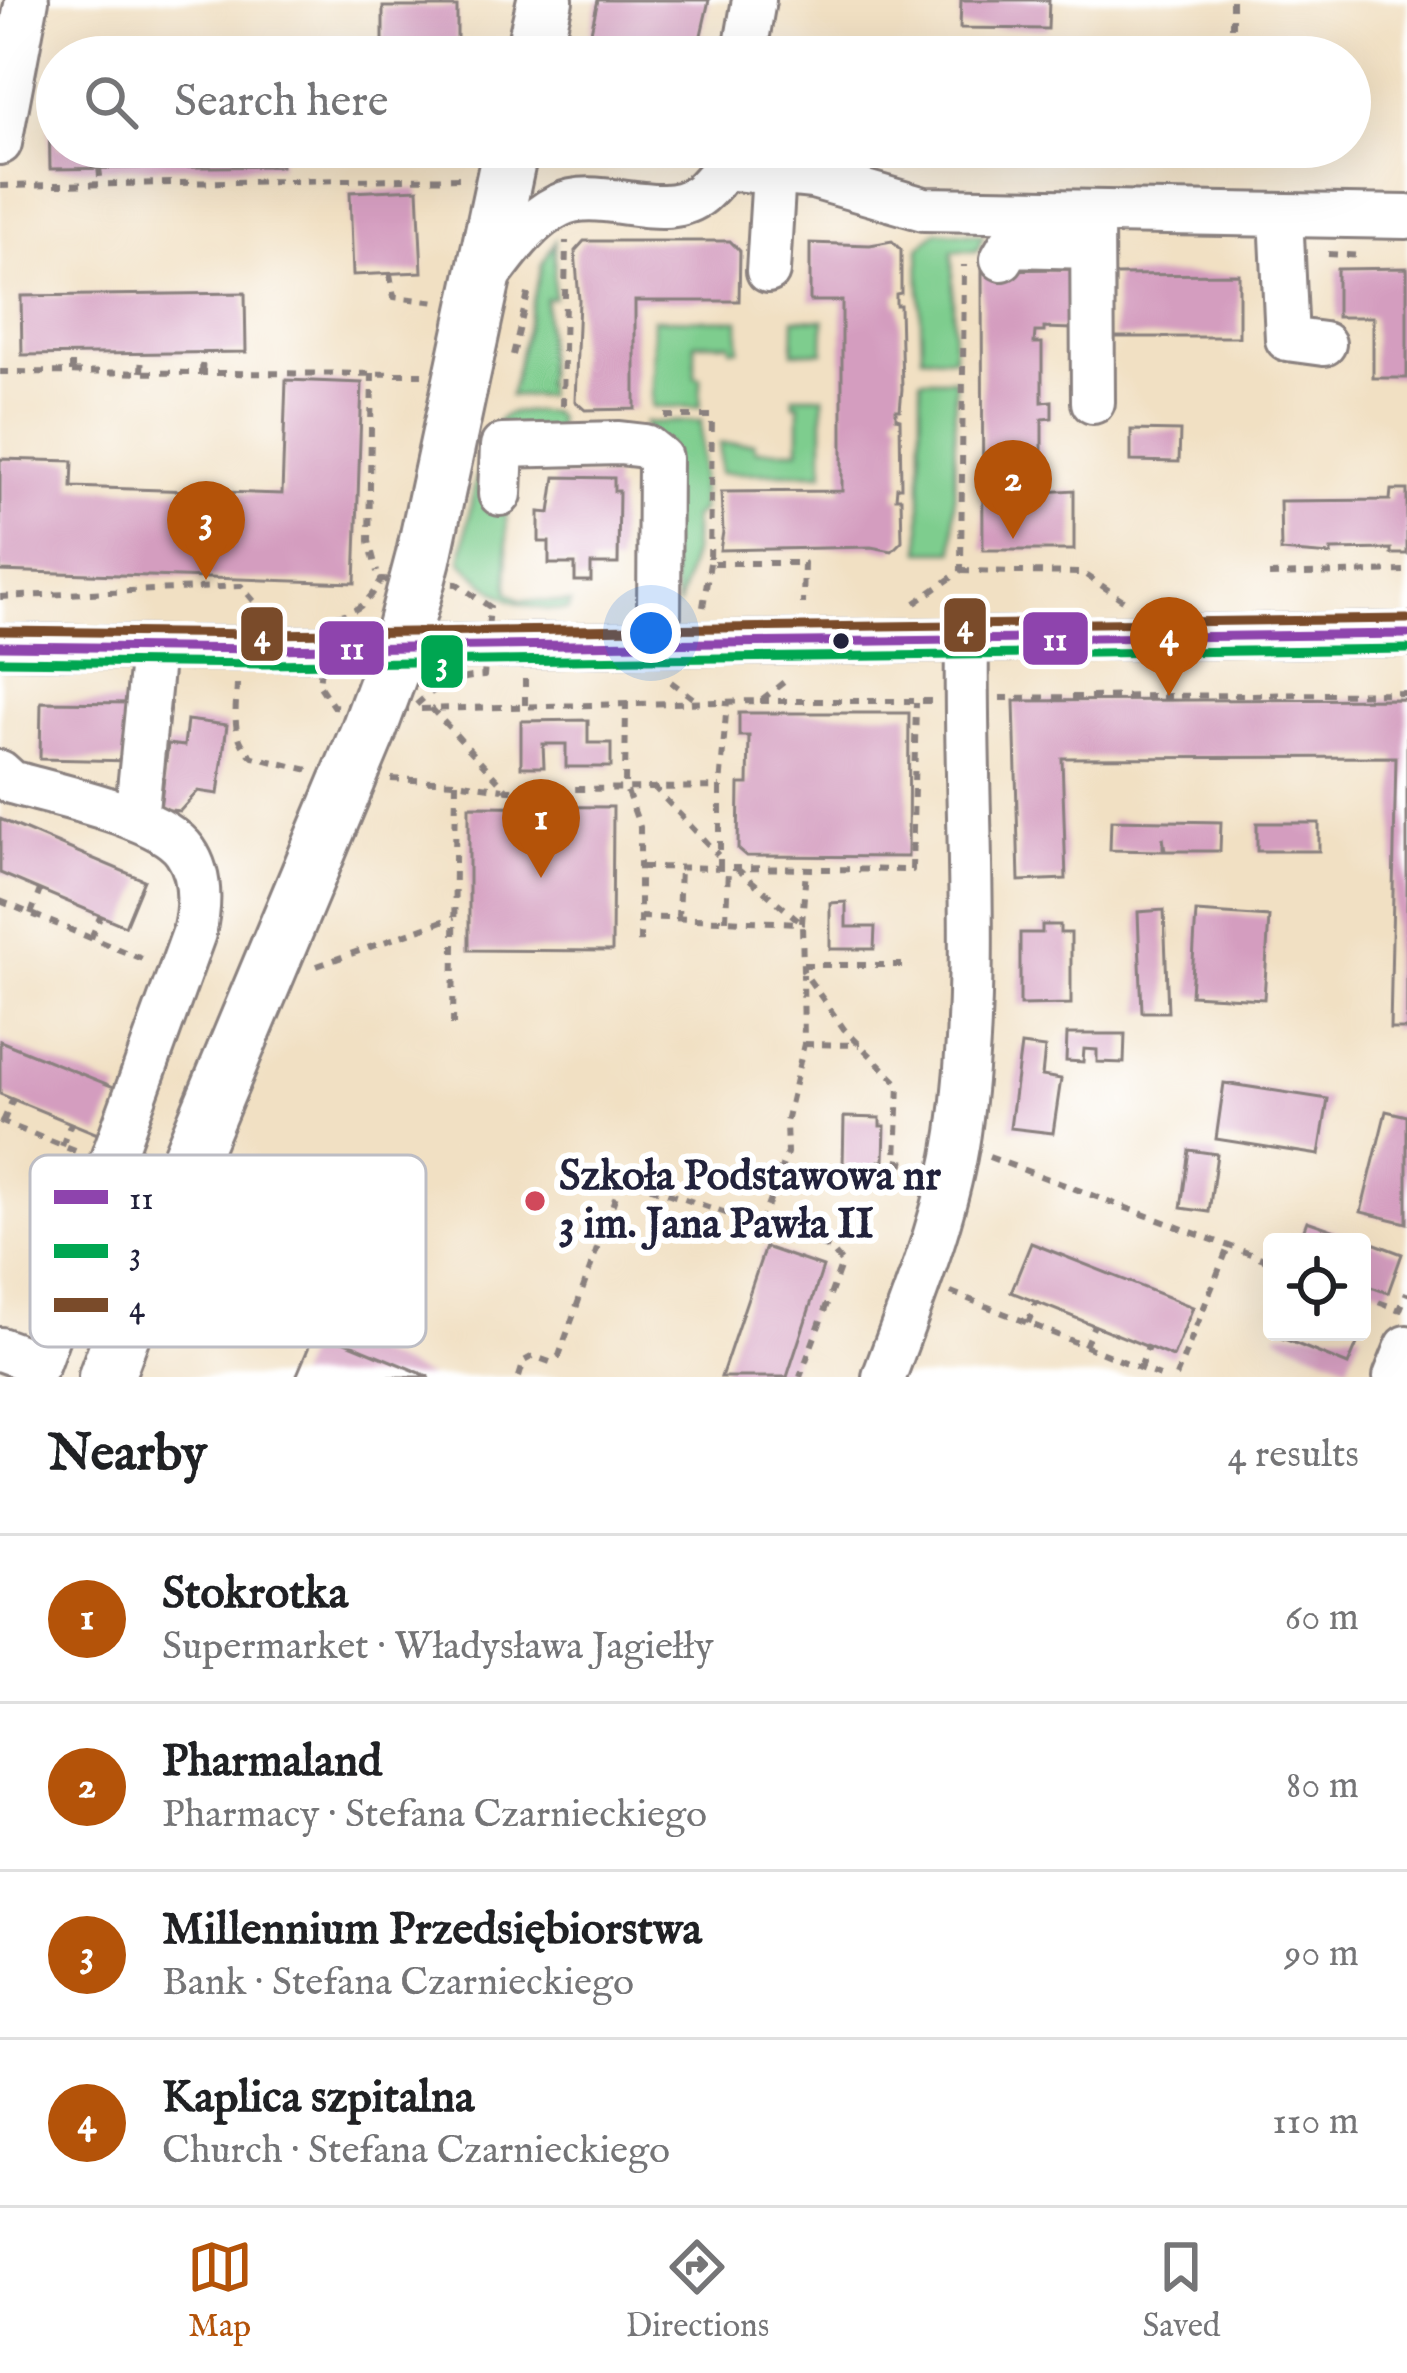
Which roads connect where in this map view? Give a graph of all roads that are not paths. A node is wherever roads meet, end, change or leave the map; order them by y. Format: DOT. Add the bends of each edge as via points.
graph roads {
  1 [pos="27,0"];
  2 [pos="545,0"];
  3 [pos="754,0"];
  4 [pos="537,36"];
  5 [pos="748,36"];
  6 [pos="0,143"];
  7 [pos="504,168"];
  8 [pos="718,168"];
  9 [pos="758,168"];
  10 [pos="774,173"];
  11 [pos="1281,214"];
  12 [pos="1407,217"];
  13 [pos="1092,230"];
  14 [pos="983,262"];
  15 [pos="769,271"];
  16 [pos="461,294"];
  17 [pos="1324,344"];
  18 [pos="1093,402"];
  19 [pos="500,494"];
  20 [pos="659,616"];
  21 [pos="1407,634"];
  22 [pos="967,640"];
  23 [pos="0,646"];
  24 [pos="400,646"];
  25 [pos="153,650"];
  26 [pos="0,772"];
  27 [pos="136,819"];
  28 [pos="114,1155"];
  29 [pos="191,1155"];
  30 [pos="1403,1329"];
  31 [pos="44,1347"];
  32 [pos="117,1347"];
  33 [pos="0,1349"];
  34 [pos="106,1377"];
  35 [pos="884,1377"];
  36 [pos="1395,1377"];
  1 -- 6 [label="street"];
  2 -- 4 [label="main road"];
  3 -- 5 [label="street"];
  7 -- 16 [label="main road"];
  8 -- 16 [label="street" via="696,198 680,202 560,204"];
  9 -- 10 [label="street"];
  10 -- 13 [label="street" via="924,209"];
  10 -- 15 [label="street"];
  11 -- 12 [label="street"];
  11 -- 13 [label="street"];
  11 -- 17 [label="street" via="1287,339"];
  13 -- 14 [label="street" via="1010,245"];
  13 -- 18 [label="street"];
  16 -- 24 [label="main road" via="423,559"];
  19 -- 20 [label="street" via="502,446 645,446 660,458"];
  21 -- 22 [label="street"];
  22 -- 24 [label="street"];
  22 -- 35 [label="street" via="970,1001 963,1102 934,1238"];
  23 -- 25 [label="street"];
  24 -- 25 [label="street"];
  24 -- 29 [label="main road"];
  25 -- 27 [label="street"];
  26 -- 27 [label="street"];
  27 -- 28 [label="street" via="185,851 201,899"];
  30 -- 36 [label="street"];
  31 -- 33 [label="street" via="38,1363"];
  32 -- 34 [label="main road"];
}
